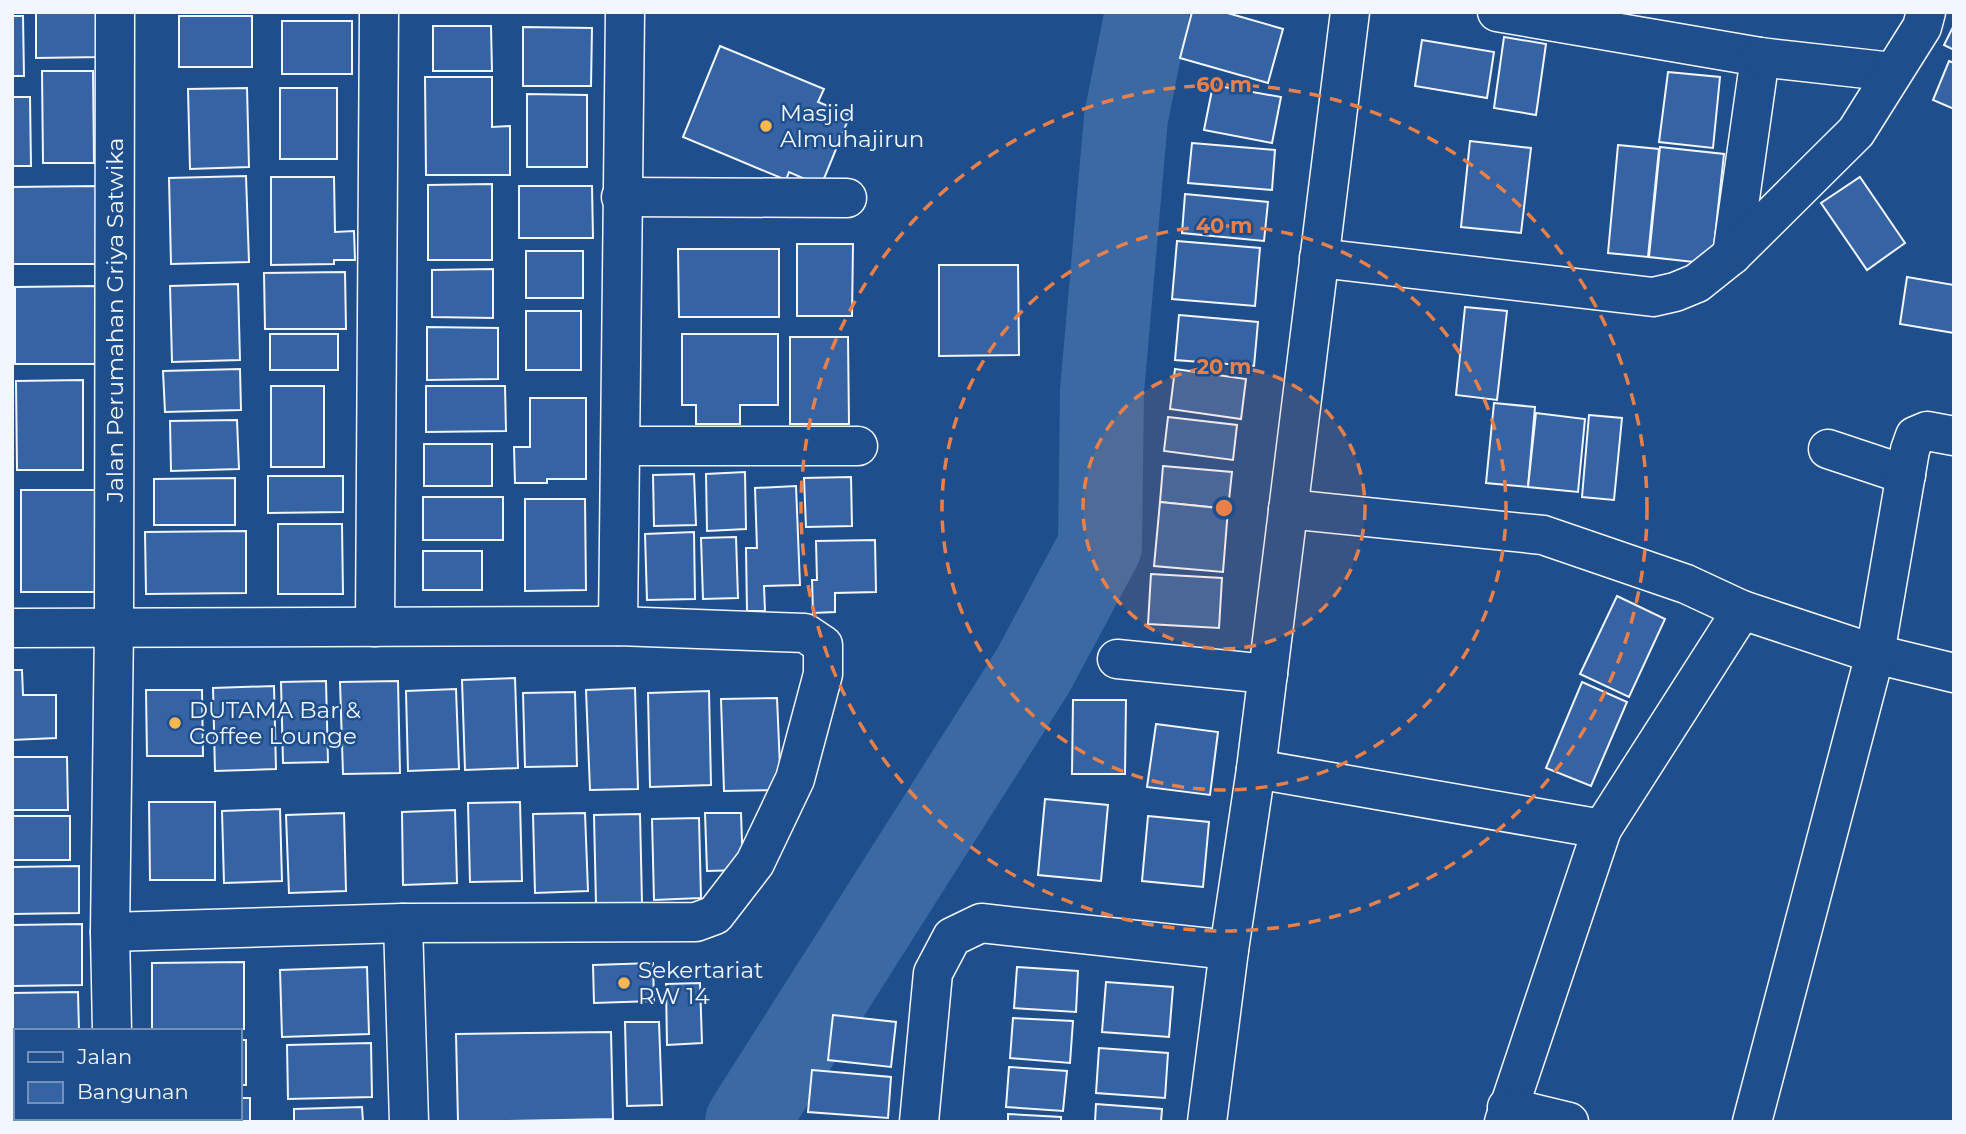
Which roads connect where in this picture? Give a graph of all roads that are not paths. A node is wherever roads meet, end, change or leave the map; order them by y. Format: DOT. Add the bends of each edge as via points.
graph roads {
  1 [pos="115,12"];
  2 [pos="379,12"];
  3 [pos="625,12"];
  4 [pos="1350,12"];
  5 [pos="1497,12"];
  6 [pos="1926,12"];
  7 [pos="1760,57"];
  8 [pos="1894,72"];
  9 [pos="621,197"];
  10 [pos="847,198"];
  11 [pos="1732,255"];
  12 [pos="1319,258"];
  13 [pos="1954,436"];
  14 [pos="621,446"];
  15 [pos="858,446"];
  16 [pos="1828,449"];
  17 [pos="1906,475"];
  18 [pos="1288,509"];
  19 [pos="1742,610"];
  20 [pos="618,626"];
  21 [pos="114,627"];
  22 [pos="375,627"];
  23 [pos="12,628"];
  24 [pos="1875,654"];
  25 [pos="1117,659"];
  26 [pos="1954,673"];
  27 [pos="1268,674"];
  28 [pos="1256,769"];
  29 [pos="1602,829"];
  30 [pos="403,923"];
  31 [pos="110,932"];
  32 [pos="1229,950"];
  33 [pos="112,1029"];
  34 [pos="1506,1114"];
  35 [pos="409,1122"];
  36 [pos="919,1122"];
  37 [pos="1207,1122"];
  38 [pos="1570,1122"];
  39 [pos="1752,1122"];
  1 -- 21 [label="street, Jalan Perumahan Griya Satwika"];
  2 -- 22 [label="street"];
  3 -- 9 [label="street"];
  4 -- 12 [label="street"];
  5 -- 7 [label="street"];
  6 -- 8 [label="street" via="1922,27"];
  7 -- 8 [label="street"];
  7 -- 11 [label="street"];
  8 -- 11 [label="street" via="1856,132"];
  9 -- 10 [label="street"];
  9 -- 14 [label="street"];
  11 -- 12 [label="street" via="1697,283 1653,297"];
  12 -- 18 [label="street"];
  13 -- 17 [label="street" via="1927,430 1915,436"];
  14 -- 15 [label="street"];
  14 -- 20 [label="street"];
  16 -- 17 [label="street"];
  17 -- 24 [label="street"];
  18 -- 19 [label="street" via="1542,536 1686,584"];
  18 -- 27 [label="street"];
  19 -- 24 [label="street"];
  19 -- 29 [label="street"];
  20 -- 22 [label="street"];
  20 -- 30 [label="street" via="805,632 823,645 823,674 795,779 755,863 715,915 696,922"];
  21 -- 22 [label="street"];
  21 -- 23 [label="street"];
  21 -- 31 [label="street, Jalan Perumahan Griya Satwika"];
  24 -- 26 [label="street"];
  24 -- 39 [label="street"];
  25 -- 27 [label="street"];
  27 -- 28 [label="street"];
  28 -- 29 [label="street"];
  28 -- 32 [label="street"];
  29 -- 34 [label="street"];
  30 -- 31 [label="street"];
  30 -- 35 [label="street"];
  31 -- 33 [label="street, Jalan Perumahan Griya Satwika"];
  32 -- 36 [label="street" via="981,923 952,937 933,973"];
  32 -- 37 [label="street"];
  34 -- 38 [label="street"];
}
